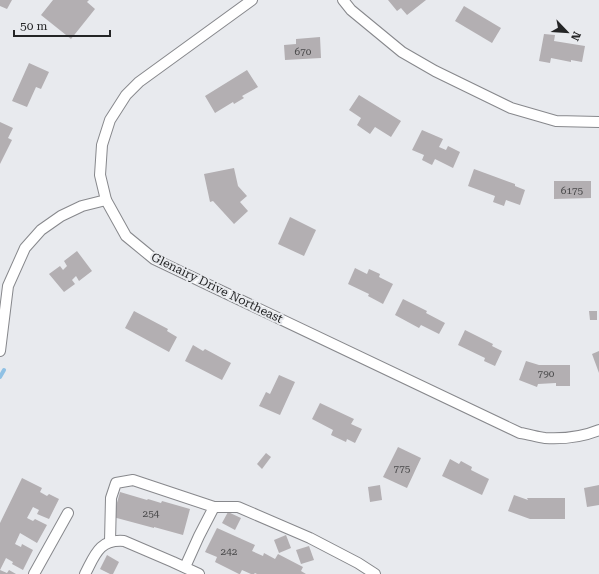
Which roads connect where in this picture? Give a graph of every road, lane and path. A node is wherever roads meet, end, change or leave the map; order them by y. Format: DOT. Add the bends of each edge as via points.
graph roads {
  1 [pos="252,0"];
  2 [pos="343,0"];
  3 [pos="599,122"];
  4 [pos="106,200"];
  5 [pos="0,352"];
  6 [pos="599,430"];
  7 [pos="214,507"];
  8 [pos="68,513"];
  9 [pos="110,542"];
  10 [pos="185,567"];
  11 [pos="34,574"];
  12 [pos="85,574"];
  13 [pos="199,574"];
  14 [pos="375,574"];
  1 -- 4 [label="street, Glenairy Drive Northeast" via="126,95 110,120 102,145 100,175"];
  2 -- 3 [label="street" via="351,10 402,52 511,108 556,121"];
  4 -- 5 [label="street" via="82,206 60,216 41,230 26,248 8,286"];
  4 -- 6 [label="street, Glenairy Drive Northeast" via="126,236 154,259 520,432 544,438 569,438"];
  7 -- 9 [label="street" via="133,480 116,483 111,498"];
  7 -- 10 [label="street"];
  7 -- 14 [label="street" via="238,508 310,538"];
  8 -- 11 [label="street"];
  9 -- 10 [label="street" via="124,541"];
  9 -- 12 [label="street" via="96,552"];
  10 -- 13 [label="street"];
}
